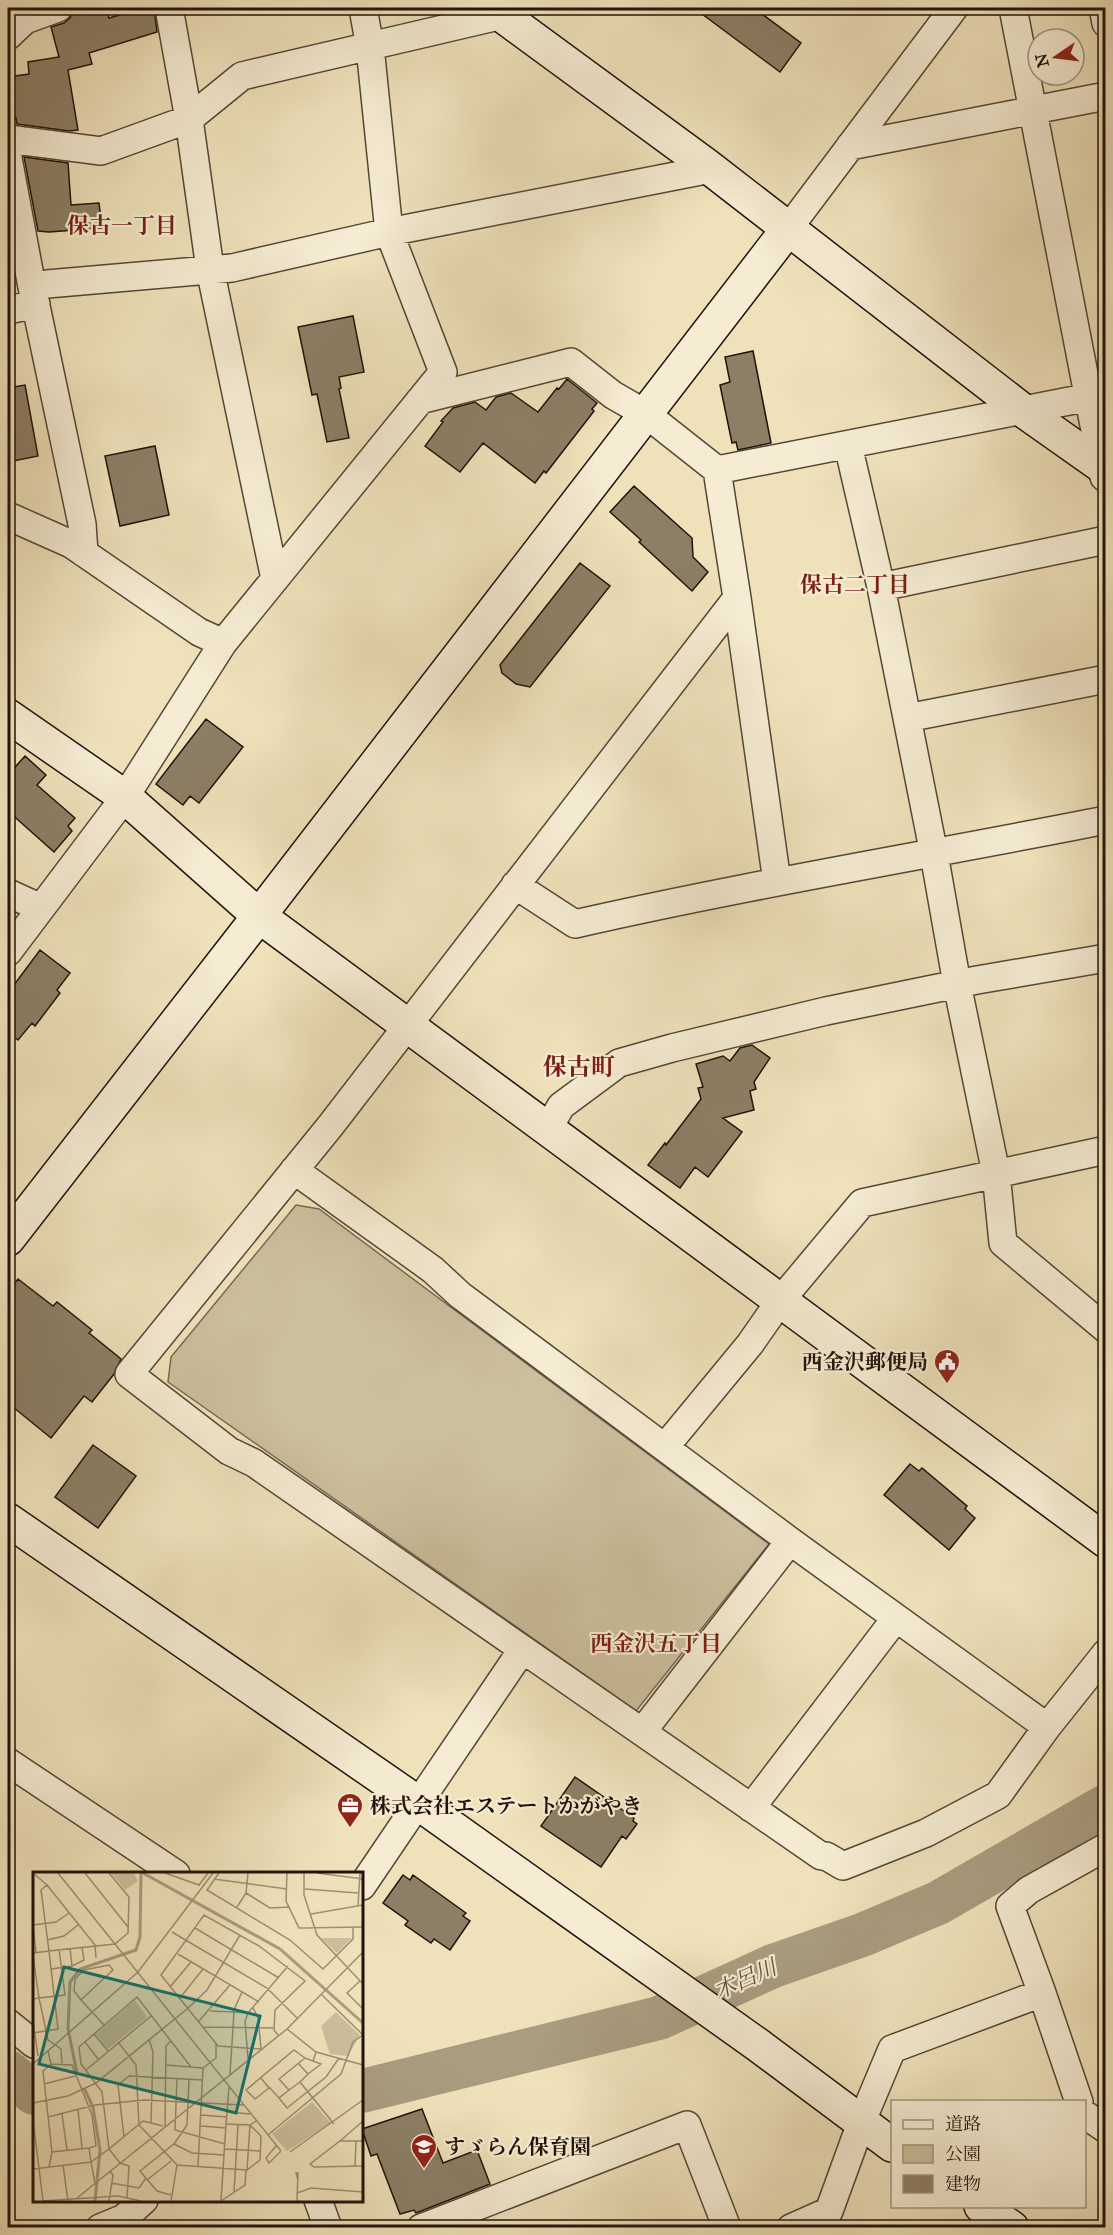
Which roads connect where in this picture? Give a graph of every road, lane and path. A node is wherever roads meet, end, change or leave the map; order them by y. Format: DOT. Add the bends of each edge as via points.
graph roads {
  1 [pos="58,8"];
  2 [pos="169,8"];
  3 [pos="363,8"];
  4 [pos="954,8"];
  5 [pos="1013,8"];
  6 [pos="1103,8"];
  7 [pos="497,11"];
  8 [pos="1106,22"];
  9 [pos="8,36"];
  10 [pos="369,47"];
  11 [pos="1106,96"];
  12 [pos="1032,110"];
  13 [pos="189,119"];
  14 [pos="8,138"];
  15 [pos="850,146"];
  16 [pos="8,158"];
  17 [pos="711,169"];
  18 [pos="789,229"];
  19 [pos="389,232"];
  20 [pos="210,269"];
  21 [pos="34,296"];
  22 [pos="8,310"];
  23 [pos="1097,396"];
  24 [pos="420,400"];
  25 [pos="1021,409"];
  26 [pos="646,414"];
  27 [pos="848,445"];
  28 [pos="717,470"];
  29 [pos="1104,472"];
  30 [pos="8,516"];
  31 [pos="1106,540"];
  32 [pos="84,553"];
  33 [pos="275,579"];
  34 [pos="881,587"];
  35 [pos="737,598"];
  36 [pos="222,643"];
  37 [pos="1106,679"];
  38 [pos="8,716"];
  39 [pos="907,718"];
  40 [pos="125,797"];
  41 [pos="1106,820"];
  42 [pos="933,854"];
  43 [pos="777,882"];
  44 [pos="515,885"];
  45 [pos="8,893"];
  46 [pos="41,908"];
  47 [pos="259,916"];
  48 [pos="8,952"];
  49 [pos="1106,958"];
  50 [pos="957,984"];
  51 [pos="408,1026"];
  52 [pos="548,1129"];
  53 [pos="1106,1150"];
  54 [pos="294,1170"];
  55 [pos="996,1173"];
  56 [pos="8,1239"];
  57 [pos="780,1301"];
  58 [pos="1106,1329"];
  59 [pos="665,1447"];
  60 [pos="8,1520"];
  61 [pos="790,1541"];
  62 [pos="1106,1541"];
  63 [pos="896,1618"];
  64 [pos="522,1650"];
  65 [pos="1106,1653"];
  66 [pos="1047,1727"];
  67 [pos="642,1732"];
  68 [pos="8,1762"];
  69 [pos="418,1803"];
  70 [pos="751,1808"];
  71 [pos="1106,1848"];
  72 [pos="173,1872"];
  73 [pos="363,1885"];
  74 [pos="1042,1993"];
  75 [pos="8,2024"];
  76 [pos="33,2043"];
  77 [pos="1078,2100"];
  78 [pos="1086,2115"];
  79 [pos="861,2123"];
  80 [pos="1106,2130"];
  81 [pos="891,2144"];
  82 [pos="142,2202"];
  83 [pos="319,2202"];
  84 [pos="984,2208"];
  85 [pos="100,2228"];
  86 [pos="328,2228"];
  87 [pos="422,2228"];
  88 [pos="727,2228"];
  89 [pos="791,2228"];
  90 [pos="1012,2228"];
  1 -- 9 [label="street" via="25,20"];
  2 -- 13 [label="street"];
  3 -- 10 [label="street"];
  4 -- 15 [label="street"];
  5 -- 12 [label="street"];
  6 -- 8 [label="street"];
  7 -- 10 [label="street"];
  7 -- 17 [label="street"];
  10 -- 13 [label="street" via="242,76"];
  10 -- 19 [label="street"];
  11 -- 12 [label="street"];
  12 -- 15 [label="street"];
  12 -- 23 [label="street"];
  13 -- 14 [label="street" via="101,151"];
  13 -- 20 [label="street"];
  15 -- 18 [label="street"];
  16 -- 21 [label="street"];
  17 -- 18 [label="street"];
  17 -- 19 [label="street"];
  18 -- 25 [label="street"];
  18 -- 26 [label="street"];
  19 -- 20 [label="street" via="232,268"];
  19 -- 24 [label="street" via="443,372"];
  20 -- 21 [label="street" via="47,284"];
  20 -- 33 [label="street"];
  21 -- 22 [label="street"];
  21 -- 32 [label="street" via="82,524"];
  23 -- 25 [label="street"];
  23 -- 29 [label="street"];
  24 -- 26 [label="street" via="571,362 613,395"];
  24 -- 33 [label="street"];
  25 -- 27 [label="street"];
  25 -- 29 [label="street"];
  26 -- 28 [label="street"];
  26 -- 47 [label="street"];
  27 -- 28 [label="street"];
  27 -- 34 [label="street"];
  28 -- 35 [label="street"];
  30 -- 32 [label="street"];
  31 -- 34 [label="street"];
  32 -- 36 [label="street" via="199,632"];
  33 -- 36 [label="street"];
  34 -- 39 [label="street"];
  35 -- 43 [label="street"];
  35 -- 44 [label="street"];
  36 -- 40 [label="street"];
  37 -- 39 [label="street"];
  38 -- 40 [label="street"];
  39 -- 42 [label="street"];
  40 -- 46 [label="street"];
  40 -- 47 [label="street"];
  41 -- 42 [label="street"];
  42 -- 43 [label="street"];
  42 -- 50 [label="street"];
  43 -- 44 [label="street" via="575,924"];
  44 -- 51 [label="street"];
  45 -- 46 [label="street"];
  46 -- 48 [label="street"];
  47 -- 51 [label="street"];
  47 -- 56 [label="street"];
  49 -- 50 [label="street"];
  50 -- 52 [label="street" via="826,1011 619,1063 561,1106"];
  50 -- 55 [label="street"];
  51 -- 52 [label="street"];
  51 -- 54 [label="street"];
  52 -- 57 [label="street"];
  53 -- 55 [label="street"];
  54 -- 59 [label="street" via="433,1270"];
  54 -- 64 [label="street" via="129,1374 229,1451 254,1463"];
  55 -- 57 [label="street" via="862,1203"];
  55 -- 58 [label="street" via="1003,1243"];
  57 -- 59 [label="street" via="750,1344"];
  57 -- 62 [label="street"];
  59 -- 61 [label="street"];
  60 -- 69 [label="street"];
  61 -- 63 [label="street"];
  61 -- 67 [label="street"];
  63 -- 66 [label="street"];
  63 -- 70 [label="street"];
  64 -- 67 [label="street"];
  64 -- 69 [label="street"];
  65 -- 66 [label="street"];
  66 -- 70 [label="street" via="998,1796 926,1833 843,1866 821,1856"];
  67 -- 70 [label="street"];
  68 -- 72 [label="street"];
  69 -- 73 [label="street"];
  69 -- 79 [label="street"];
  71 -- 74 [label="street" via="1029,1890 1010,1906"];
  74 -- 77 [label="street"];
  74 -- 79 [label="street" via="892,2049"];
  75 -- 76 [label="street"];
  78 -- 80 [label="street"];
  79 -- 81 [label="street"];
  79 -- 89 [label="street" via="829,2211"];
  82 -- 85 [label="street" via="124,2218"];
  83 -- 86 [label="street"];
  84 -- 90 [label="street"];
  87 -- 88 [label="street" via="687,2125"];
}
